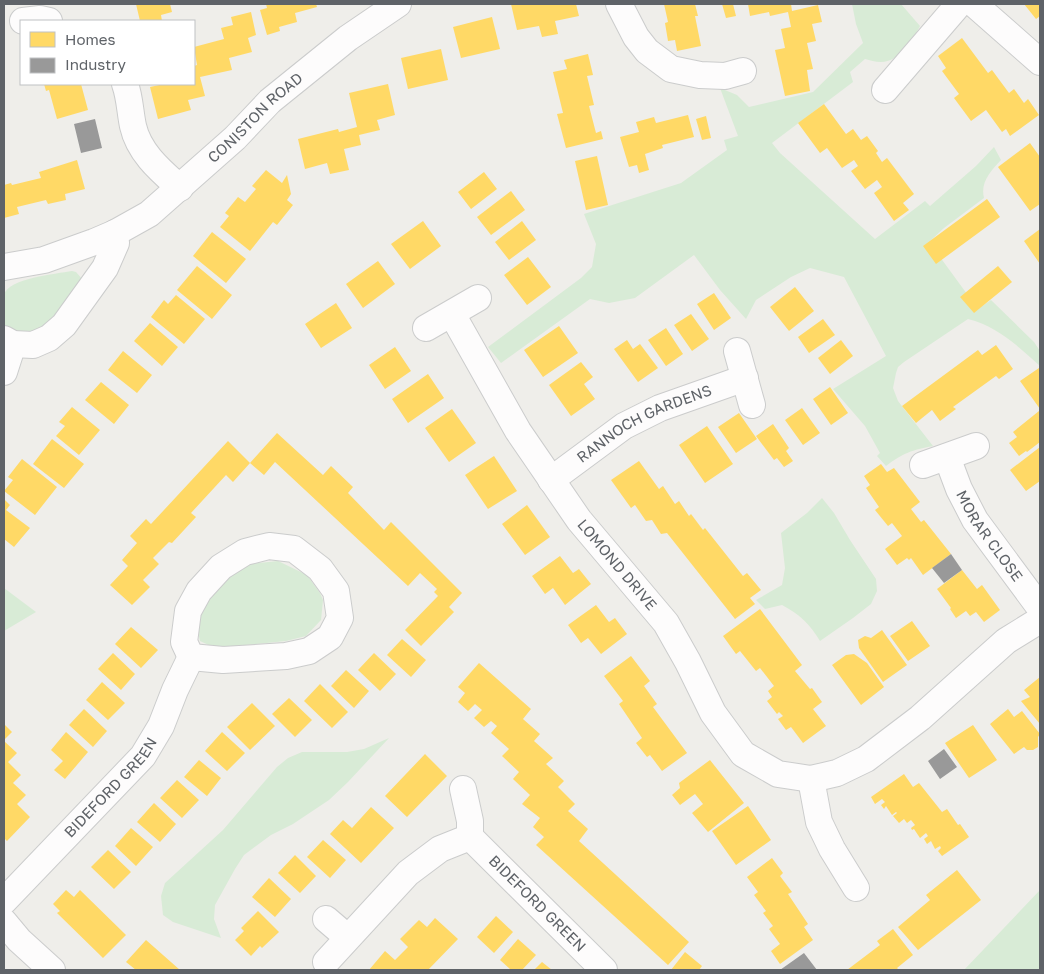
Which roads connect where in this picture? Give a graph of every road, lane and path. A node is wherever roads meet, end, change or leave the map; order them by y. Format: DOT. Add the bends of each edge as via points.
graph roads {
  1 [pos="398,4"];
  2 [pos="619,4"];
  3 [pos="959,4"];
  4 [pos="974,4"];
  5 [pos="31,20"];
  6 [pos="44,20"];
  7 [pos="20,21"];
  8 [pos="4,24"];
  9 [pos="1040,62"];
  10 [pos="743,71"];
  11 [pos="125,85"];
  12 [pos="885,90"];
  13 [pos="180,188"];
  14 [pos="115,233"];
  15 [pos="4,267"];
  16 [pos="478,298"];
  17 [pos="452,314"];
  18 [pos="426,328"];
  19 [pos="8,342"];
  20 [pos="737,351"];
  21 [pos="4,372"];
  22 [pos="745,378"];
  23 [pos="752,405"];
  24 [pos="976,446"];
  25 [pos="947,457"];
  26 [pos="923,465"];
  27 [pos="551,480"];
  28 [pos="1040,608"];
  29 [pos="1040,620"];
  30 [pos="191,657"];
  31 [pos="811,779"];
  32 [pos="463,788"];
  33 [pos="470,838"];
  34 [pos="856,888"];
  35 [pos="4,901"];
  36 [pos="326,919"];
  37 [pos="4,922"];
  38 [pos="347,938"];
  39 [pos="326,962"];
  40 [pos="52,970"];
  41 [pos="604,970"];
  1 -- 13 [label="street, CONISTON ROAD" via="348,38 270,101"];
  2 -- 10 [label="street" via="647,51 671,69 725,76"];
  3 -- 12 [label="street"];
  4 -- 9 [label="street"];
  5 -- 6 [label="street"];
  7 -- 8 [label="street"];
  11 -- 13 [label="street" via="140,145"];
  13 -- 14 [label="street, CONISTON ROAD" via="149,214"];
  14 -- 15 [label="street, CONISTON ROAD" via="44,260"];
  14 -- 19 [label="street" via="116,243 105,268 64,325 48,338 32,345"];
  16 -- 17 [label="street"];
  17 -- 18 [label="street"];
  17 -- 27 [label="street, LOMOND DRIVE" via="518,431"];
  19 -- 21 [label="street"];
  20 -- 22 [label="street"];
  22 -- 23 [label="street"];
  22 -- 27 [label="street, RANNOCH GARDENS" via="660,408 624,426"];
  24 -- 25 [label="street"];
  25 -- 26 [label="street"];
  25 -- 28 [label="street, MORAR CLOSE" via="975,520"];
  27 -- 31 [label="street, LOMOND DRIVE" via="579,520 666,623 713,714 743,754 778,774"];
  29 -- 31 [label="street, LOMOND DRIVE" via="1006,641 920,718 866,759 837,773"];
  30 -- 30 [label="street" via="184,642 188,611 199,591 221,567 245,552 269,546 294,550 320,569 336,591 340,618 330,637 310,651 286,656 223,660"];
  30 -- 35 [label="street, BIDEFORD GREEN" via="161,726 143,756"];
  31 -- 34 [label="street" via="819,822"];
  32 -- 33 [label="street"];
  33 -- 38 [label="street" via="440,849 408,873"];
  33 -- 41 [label="street, BIDEFORD GREEN"];
  36 -- 38 [label="street"];
  37 -- 40 [label="street"];
  38 -- 39 [label="street"];
}
